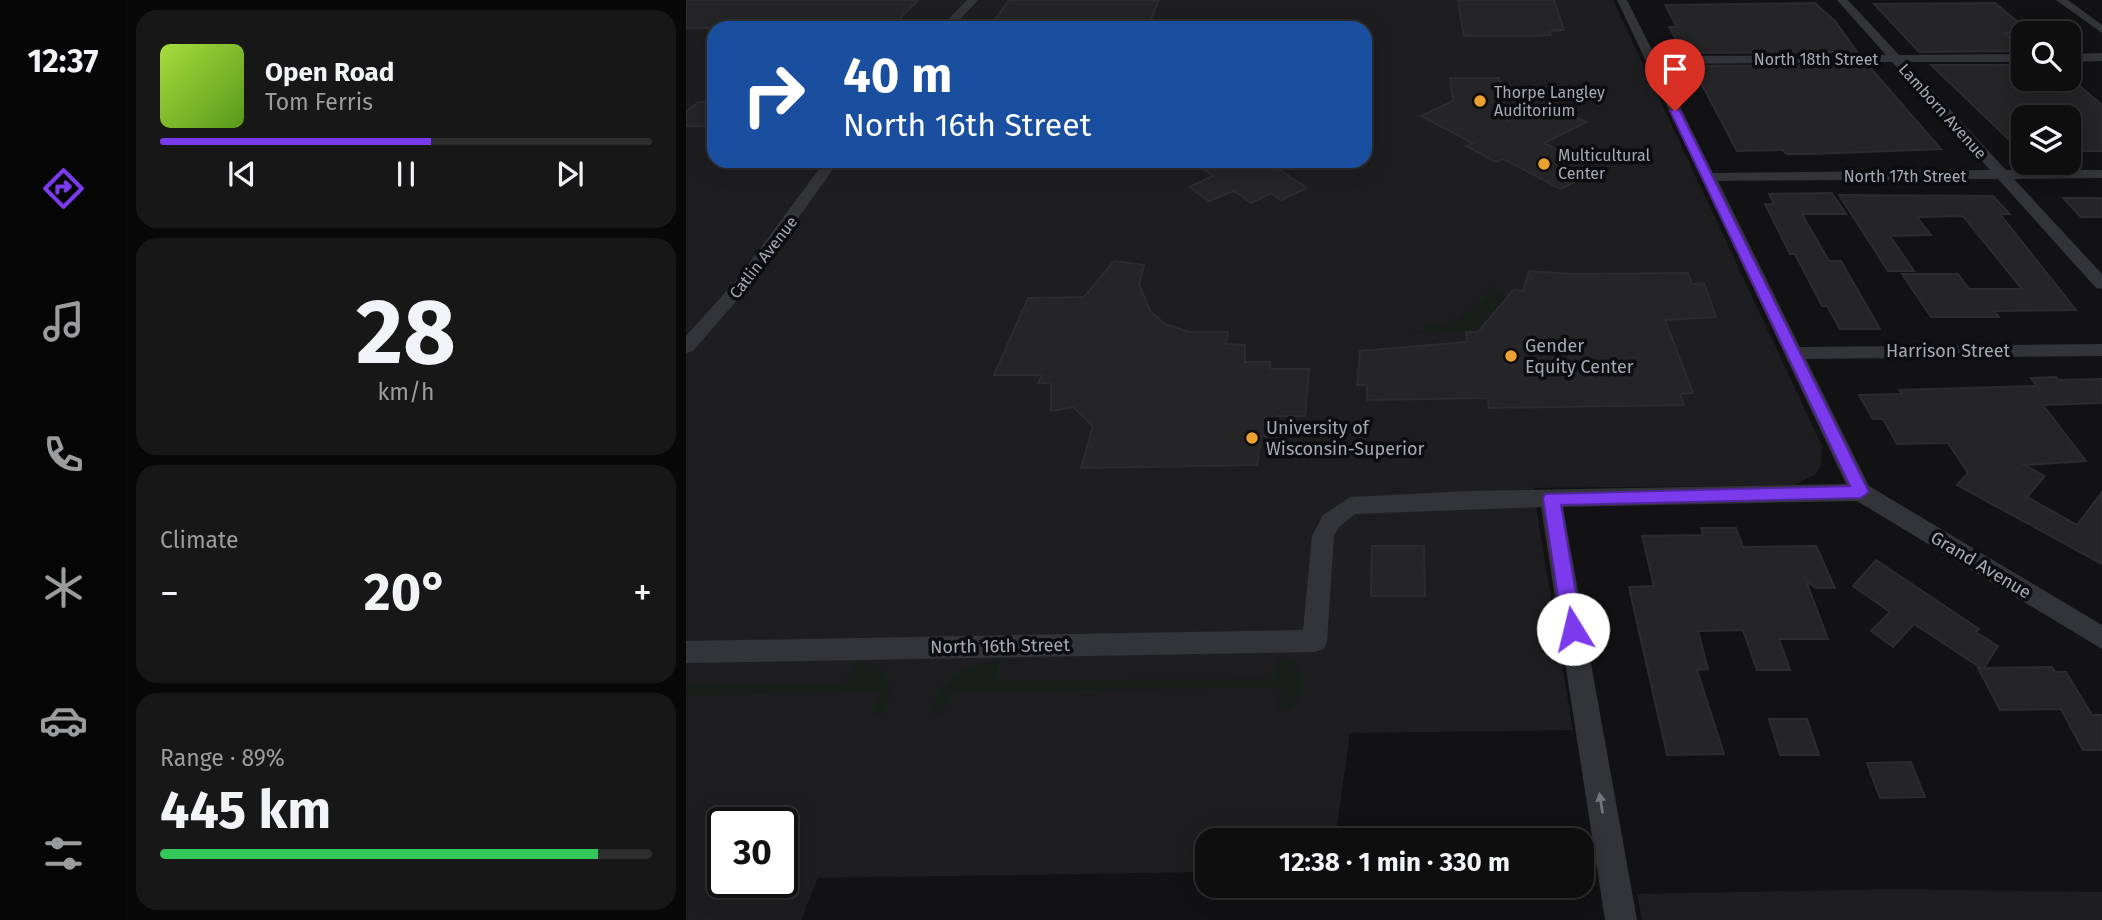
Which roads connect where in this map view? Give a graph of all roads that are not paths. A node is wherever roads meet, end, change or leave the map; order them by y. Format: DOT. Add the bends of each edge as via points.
graph roads {
  1 [pos="955,0"];
  2 [pos="972,0"];
  3 [pos="1622,0"];
  4 [pos="1842,0"];
  5 [pos="2061,0"];
  6 [pos="940,21"];
  7 [pos="952,21"];
  8 [pos="2102,30"];
  9 [pos="2102,57"];
  10 [pos="2011,58"];
  11 [pos="2081,58"];
  12 [pos="1895,59"];
  13 [pos="1651,60"];
  14 [pos="827,168"];
  15 [pos="2102,174"];
  16 [pos="2001,175"];
  17 [pos="1708,177"];
  18 [pos="2102,284"];
  19 [pos="686,347"];
  20 [pos="2102,350"];
  21 [pos="1793,353"];
  22 [pos="1861,492"];
  23 [pos="1551,498"];
  24 [pos="2102,638"];
  25 [pos="686,652"];
  26 [pos="1621,920"];
  1 -- 6 [label="street"];
  2 -- 7 [label="street"];
  3 -- 13 [label="street"];
  4 -- 12 [label="street, Lamborn Avenue"];
  5 -- 8 [label="street"];
  9 -- 11 [label="street"];
  10 -- 12 [label="street, North 18th Street"];
  12 -- 13 [label="street, North 18th Street"];
  12 -- 16 [label="street, Lamborn Avenue"];
  13 -- 17 [label="street"];
  14 -- 19 [label="street, Catlin Avenue" via="774,246"];
  15 -- 16 [label="street, North 17th Street"];
  16 -- 17 [label="street, North 17th Street"];
  16 -- 18 [label="street, Lamborn Avenue"];
  17 -- 21 [label="street"];
  20 -- 21 [label="street, Harrison Street"];
  21 -- 22 [label="street"];
  22 -- 23 [label="street"];
  22 -- 24 [label="street, Grand Avenue"];
  23 -- 25 [label="street, North 16th Street" via="1361,505 1341,511 1325,530 1315,641"];
  26 -- 23 [label="street, one-way"];
}
